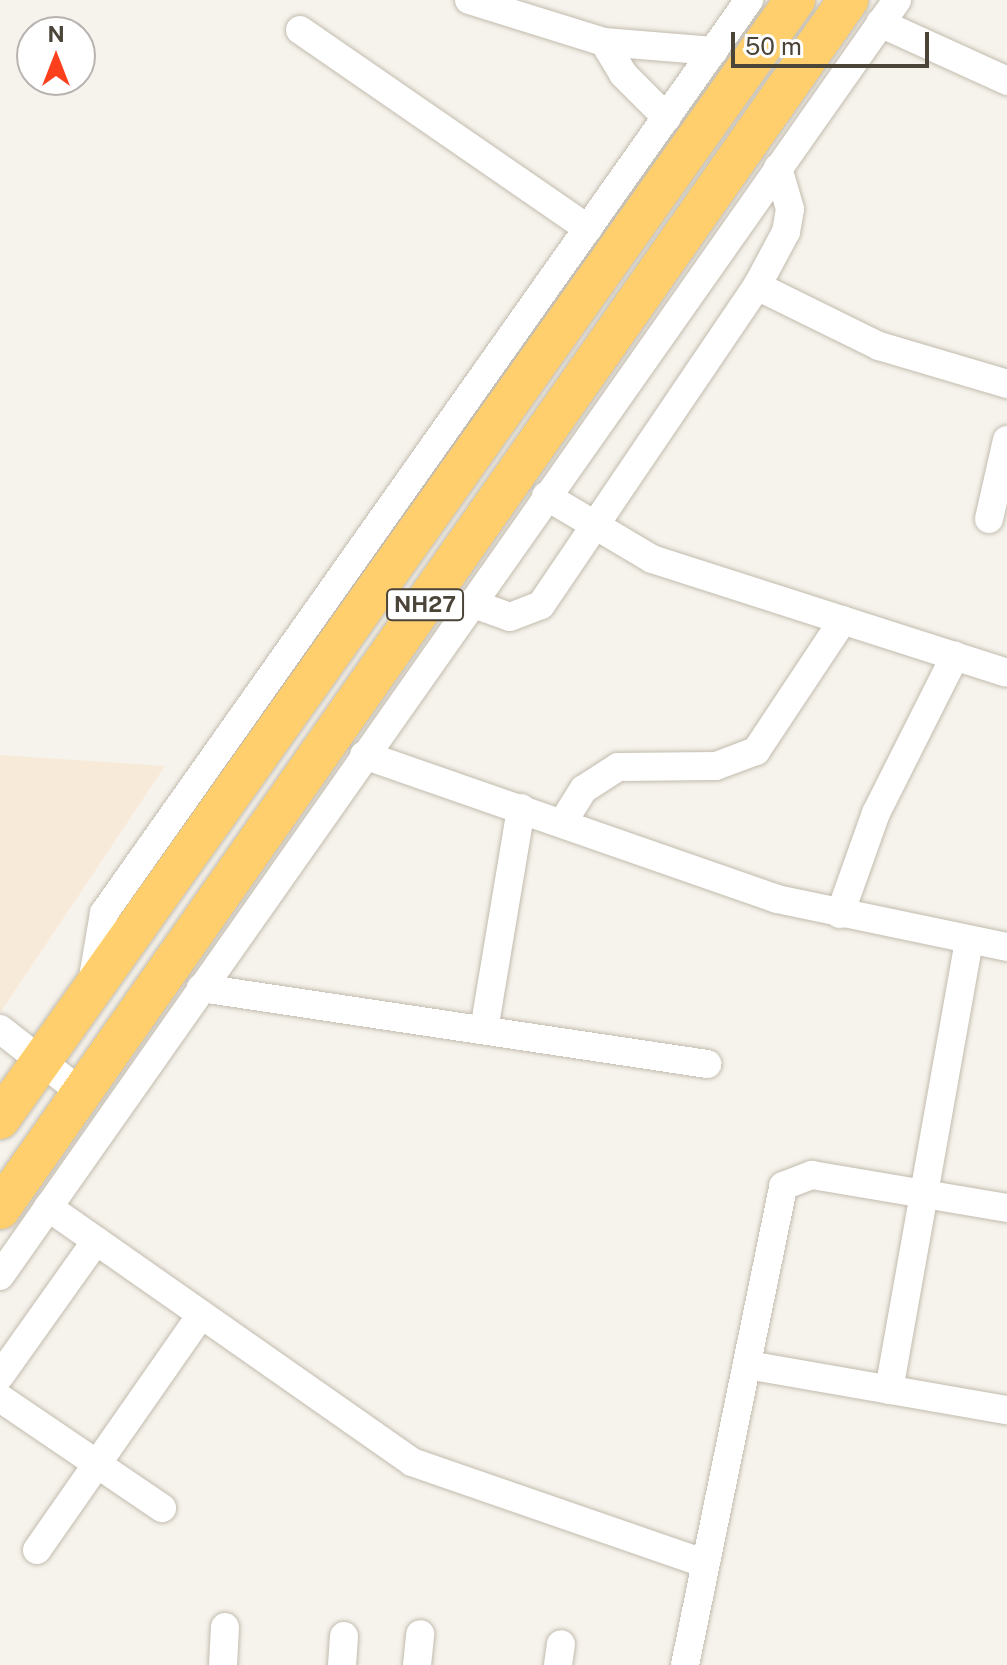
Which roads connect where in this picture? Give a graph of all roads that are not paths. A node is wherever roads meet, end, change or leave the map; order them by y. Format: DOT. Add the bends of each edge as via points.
graph roads {
  1 [pos="469,0"];
  2 [pos="749,0"];
  3 [pos="795,0"];
  4 [pos="848,0"];
  5 [pos="897,0"];
  6 [pos="880,23"];
  7 [pos="300,30"];
  8 [pos="604,42"];
  9 [pos="714,51"];
  10 [pos="1007,81"];
  11 [pos="667,118"];
  12 [pos="778,168"];
  13 [pos="588,229"];
  14 [pos="757,286"];
  15 [pos="1007,384"];
  16 [pos="1007,440"];
  17 [pos="546,496"];
  18 [pos="989,519"];
  19 [pos="594,526"];
  20 [pos="471,603"];
  21 [pos="843,620"];
  22 [pos="955,656"];
  23 [pos="1005,672"];
  24 [pos="364,755"];
  25 [pos="521,808"];
  26 [pos="563,822"];
  27 [pos="840,914"];
  28 [pos="969,940"];
  29 [pos="1007,947"];
  30 [pos="201,988"];
  31 [pos="91,989"];
  32 [pos="0,1029"];
  33 [pos="484,1030"];
  34 [pos="40,1063"];
  35 [pos="707,1064"];
  36 [pos="82,1093"];
  37 [pos="3,1107"];
  38 [pos="52,1135"];
  39 [pos="924,1194"];
  40 [pos="48,1207"];
  41 [pos="1007,1208"];
  42 [pos="0,1209"];
  43 [pos="96,1241"];
  44 [pos="0,1276"];
  45 [pos="200,1316"];
  46 [pos="748,1365"];
  47 [pos="0,1376"];
  48 [pos="889,1390"];
  49 [pos="0,1398"];
  50 [pos="1007,1410"];
  51 [pos="96,1464"];
  52 [pos="162,1508"];
  53 [pos="37,1550"];
  54 [pos="702,1572"];
  55 [pos="225,1627"];
  56 [pos="420,1634"];
  57 [pos="344,1636"];
  58 [pos="223,1665"];
  59 [pos="342,1665"];
  60 [pos="417,1665"];
  61 [pos="685,1665"];
  1 -- 8 [label="street"];
  2 -- 9 [label="street"];
  3 -- 31 [label="highway, NH27"];
  4 -- 36 [label="highway, NH27"];
  5 -- 6 [label="street"];
  6 -- 10 [label="street"];
  6 -- 12 [label="street"];
  7 -- 13 [label="street"];
  8 -- 9 [label="street" via="650,40"];
  8 -- 11 [label="street" via="623,74"];
  9 -- 11 [label="street"];
  11 -- 13 [label="street"];
  12 -- 14 [label="street" via="790,209 786,232"];
  12 -- 17 [label="street"];
  13 -- 31 [label="street" via="104,913"];
  14 -- 15 [label="street" via="879,346"];
  14 -- 19 [label="street"];
  16 -- 18 [label="street"];
  17 -- 19 [label="street"];
  17 -- 20 [label="street"];
  19 -- 20 [label="street" via="527,616"];
  19 -- 21 [label="street" via="652,559"];
  20 -- 24 [label="street"];
  21 -- 22 [label="street"];
  21 -- 26 [label="street" via="756,751 716,766 618,767 584,789"];
  22 -- 23 [label="street"];
  22 -- 27 [label="street" via="876,813"];
  24 -- 25 [label="street"];
  24 -- 30 [label="street"];
  25 -- 26 [label="street"];
  25 -- 33 [label="street"];
  26 -- 27 [label="street"];
  27 -- 28 [label="street"];
  28 -- 29 [label="street"];
  28 -- 39 [label="street"];
  30 -- 33 [label="street"];
  30 -- 40 [label="street"];
  31 -- 34 [label="highway, NH27"];
  32 -- 34 [label="street"];
  33 -- 35 [label="street"];
  34 -- 36 [label="street"];
  34 -- 37 [label="highway, NH27"];
  36 -- 38 [label="highway, NH27"];
  37 -- 38 [label="street"];
  38 -- 42 [label="highway, NH27"];
  39 -- 41 [label="street"];
  39 -- 46 [label="street" via="812,1175 783,1186"];
  39 -- 48 [label="street"];
  40 -- 43 [label="street"];
  40 -- 44 [label="street"];
  43 -- 45 [label="street"];
  43 -- 47 [label="street"];
  45 -- 51 [label="street"];
  45 -- 54 [label="street" via="412,1462"];
  46 -- 48 [label="street"];
  46 -- 54 [label="street"];
  48 -- 50 [label="street"];
  49 -- 51 [label="street"];
  51 -- 52 [label="street"];
  51 -- 53 [label="street"];
  54 -- 61 [label="street"];
  55 -- 58 [label="street"];
  56 -- 60 [label="street"];
  57 -- 59 [label="street"];
}
